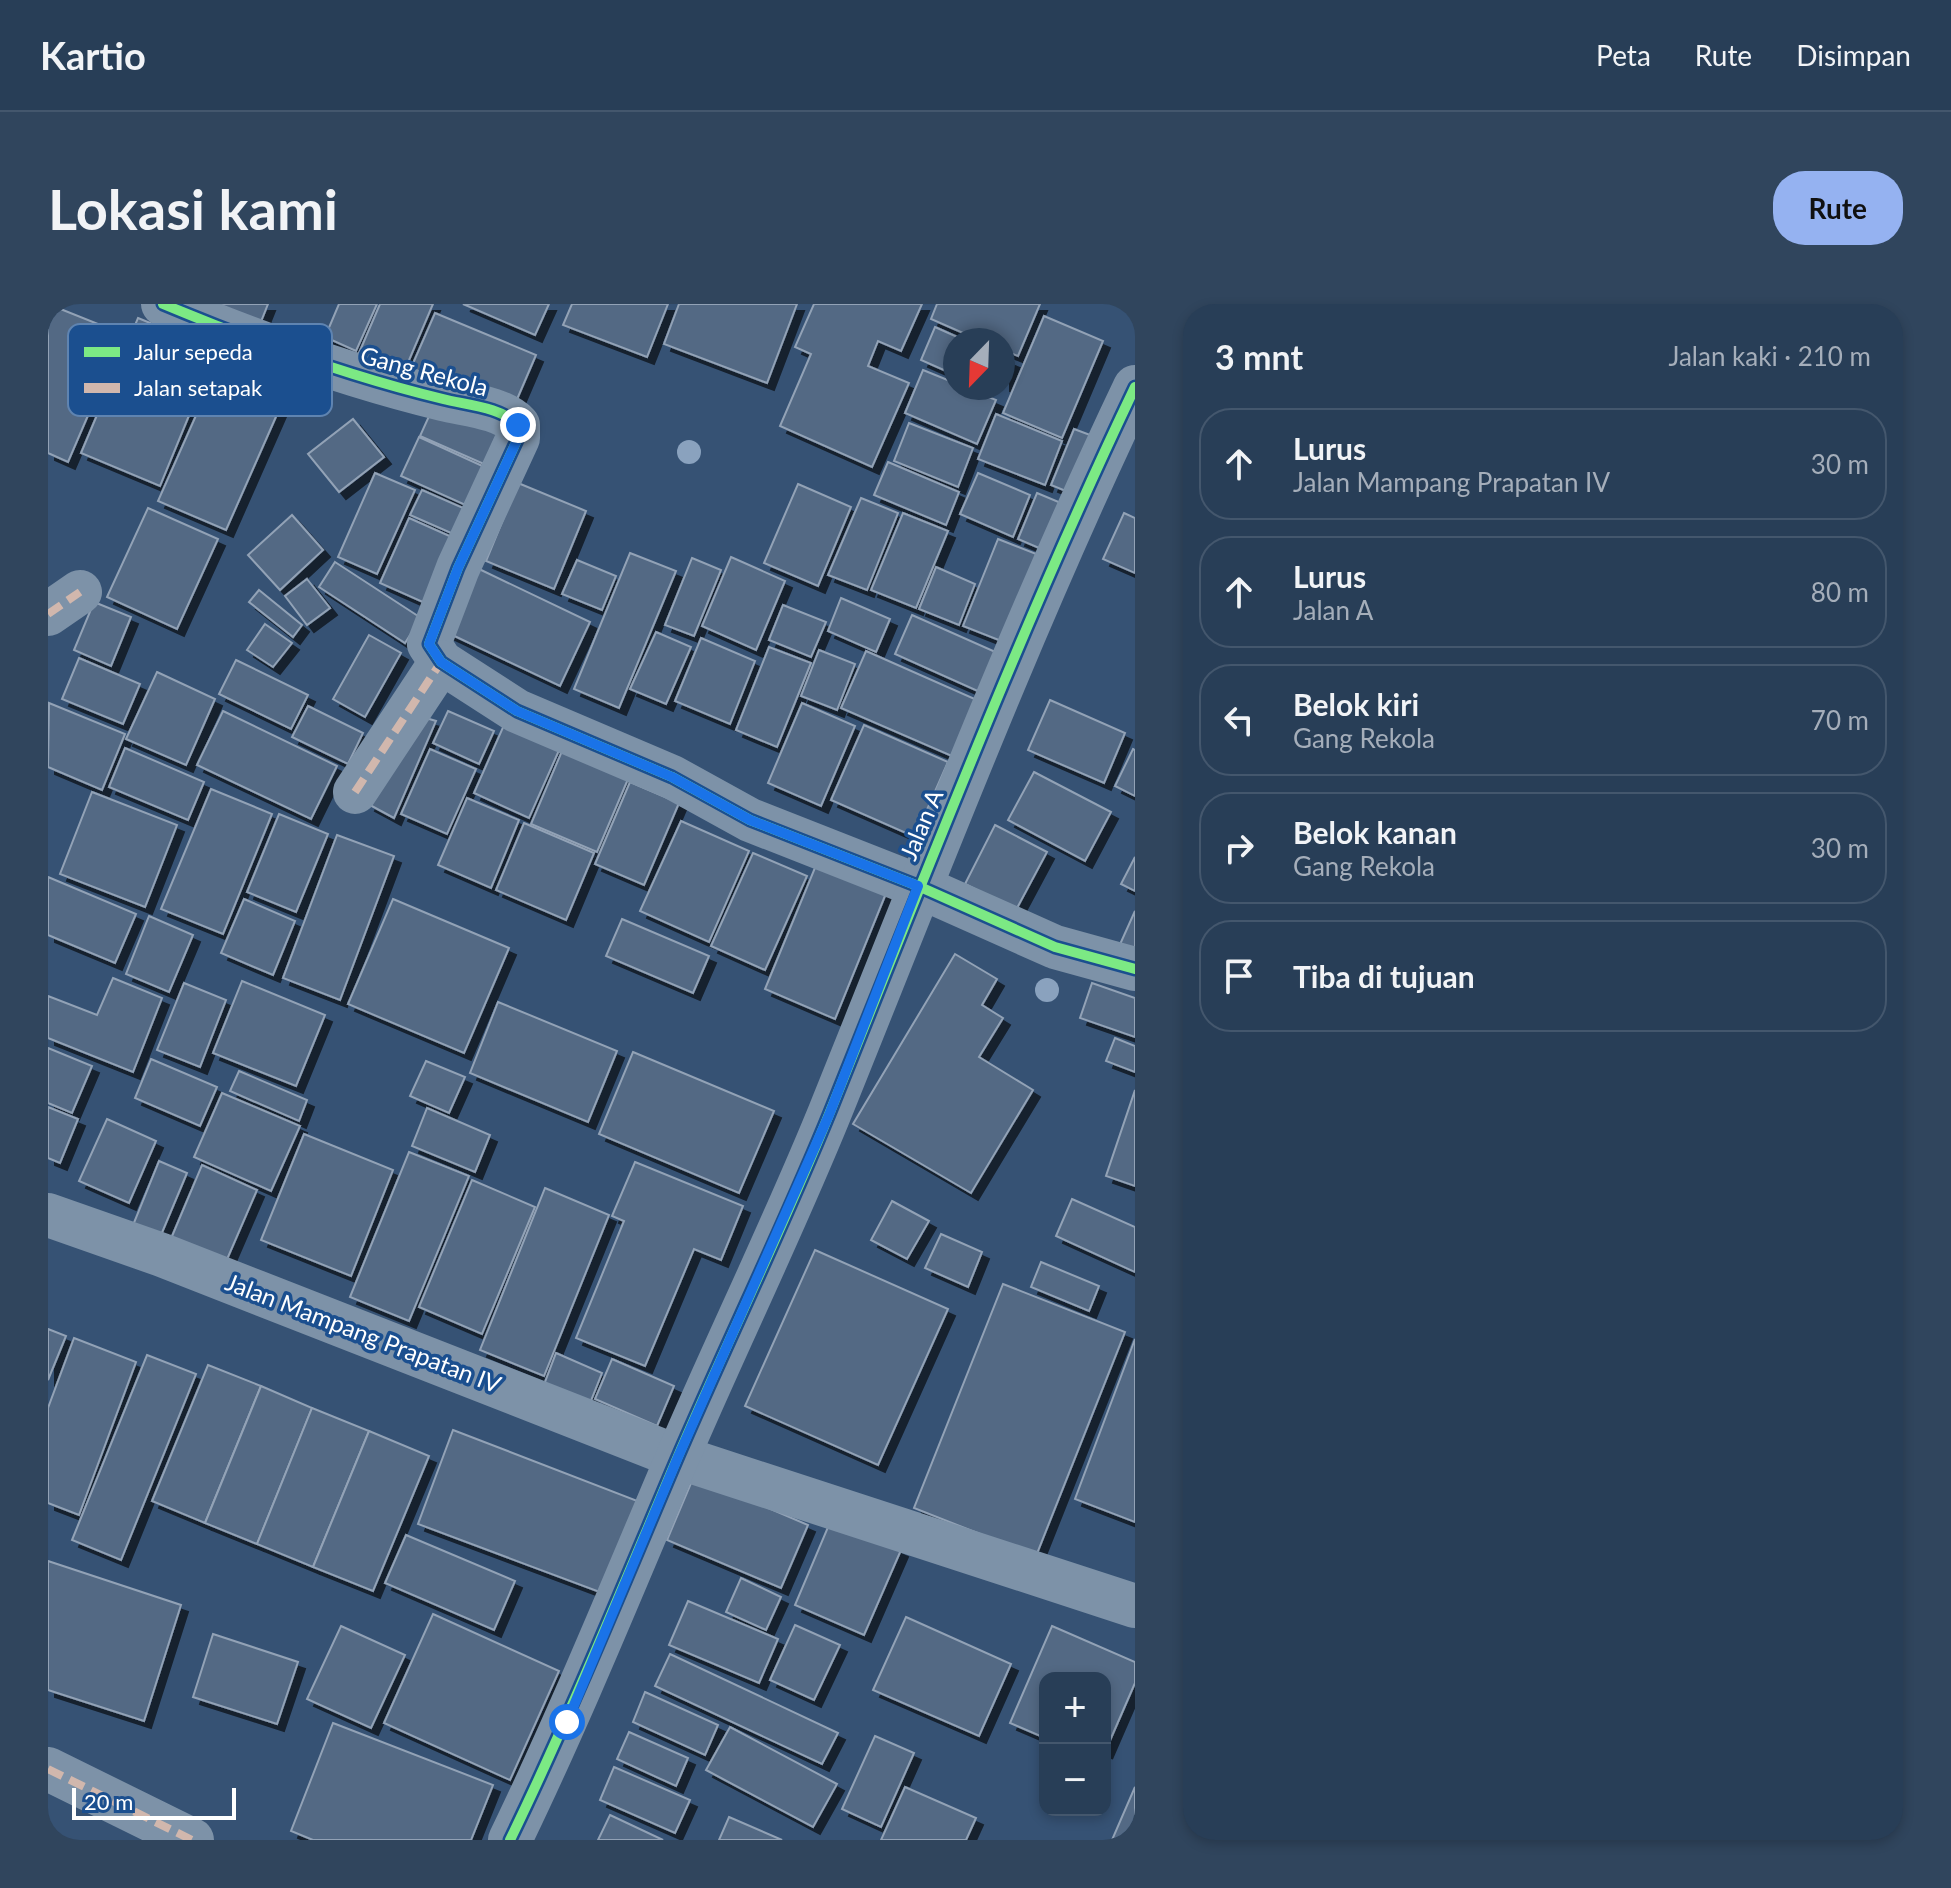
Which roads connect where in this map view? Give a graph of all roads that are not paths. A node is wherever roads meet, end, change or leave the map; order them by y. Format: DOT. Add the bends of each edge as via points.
graph roads {
  1 [pos="163,304"];
  2 [pos="211,324"];
  3 [pos="332,367"];
  4 [pos="1135,387"];
  5 [pos="441,662"];
  6 [pos="355,792"];
  7 [pos="918,886"];
  8 [pos="1135,969"];
  9 [pos="48,1215"];
  10 [pos="678,1457"];
  11 [pos="1135,1606"];
  12 [pos="48,1769"];
  13 [pos="192,1840"];
  14 [pos="510,1840"];
  1 -- 2 [label="street, Gang Rekola"];
  3 -- 5 [label="street, Gang Rekola" via="500,413 518,425 518,438 429,644"];
  4 -- 7 [label="street, Jalan A"];
  5 -- 6 [label="street"];
  5 -- 7 [label="street" via="517,711 672,777 750,820"];
  7 -- 8 [label="street" via="1055,947"];
  7 -- 10 [label="street, Jalan A" via="829,1115"];
  9 -- 10 [label="street, Jalan Mampang Prapatan IV"];
  10 -- 11 [label="street, Jalan Mampang Prapatan IV"];
  10 -- 14 [label="street" via="567,1722"];
  12 -- 13 [label="street"];
}
